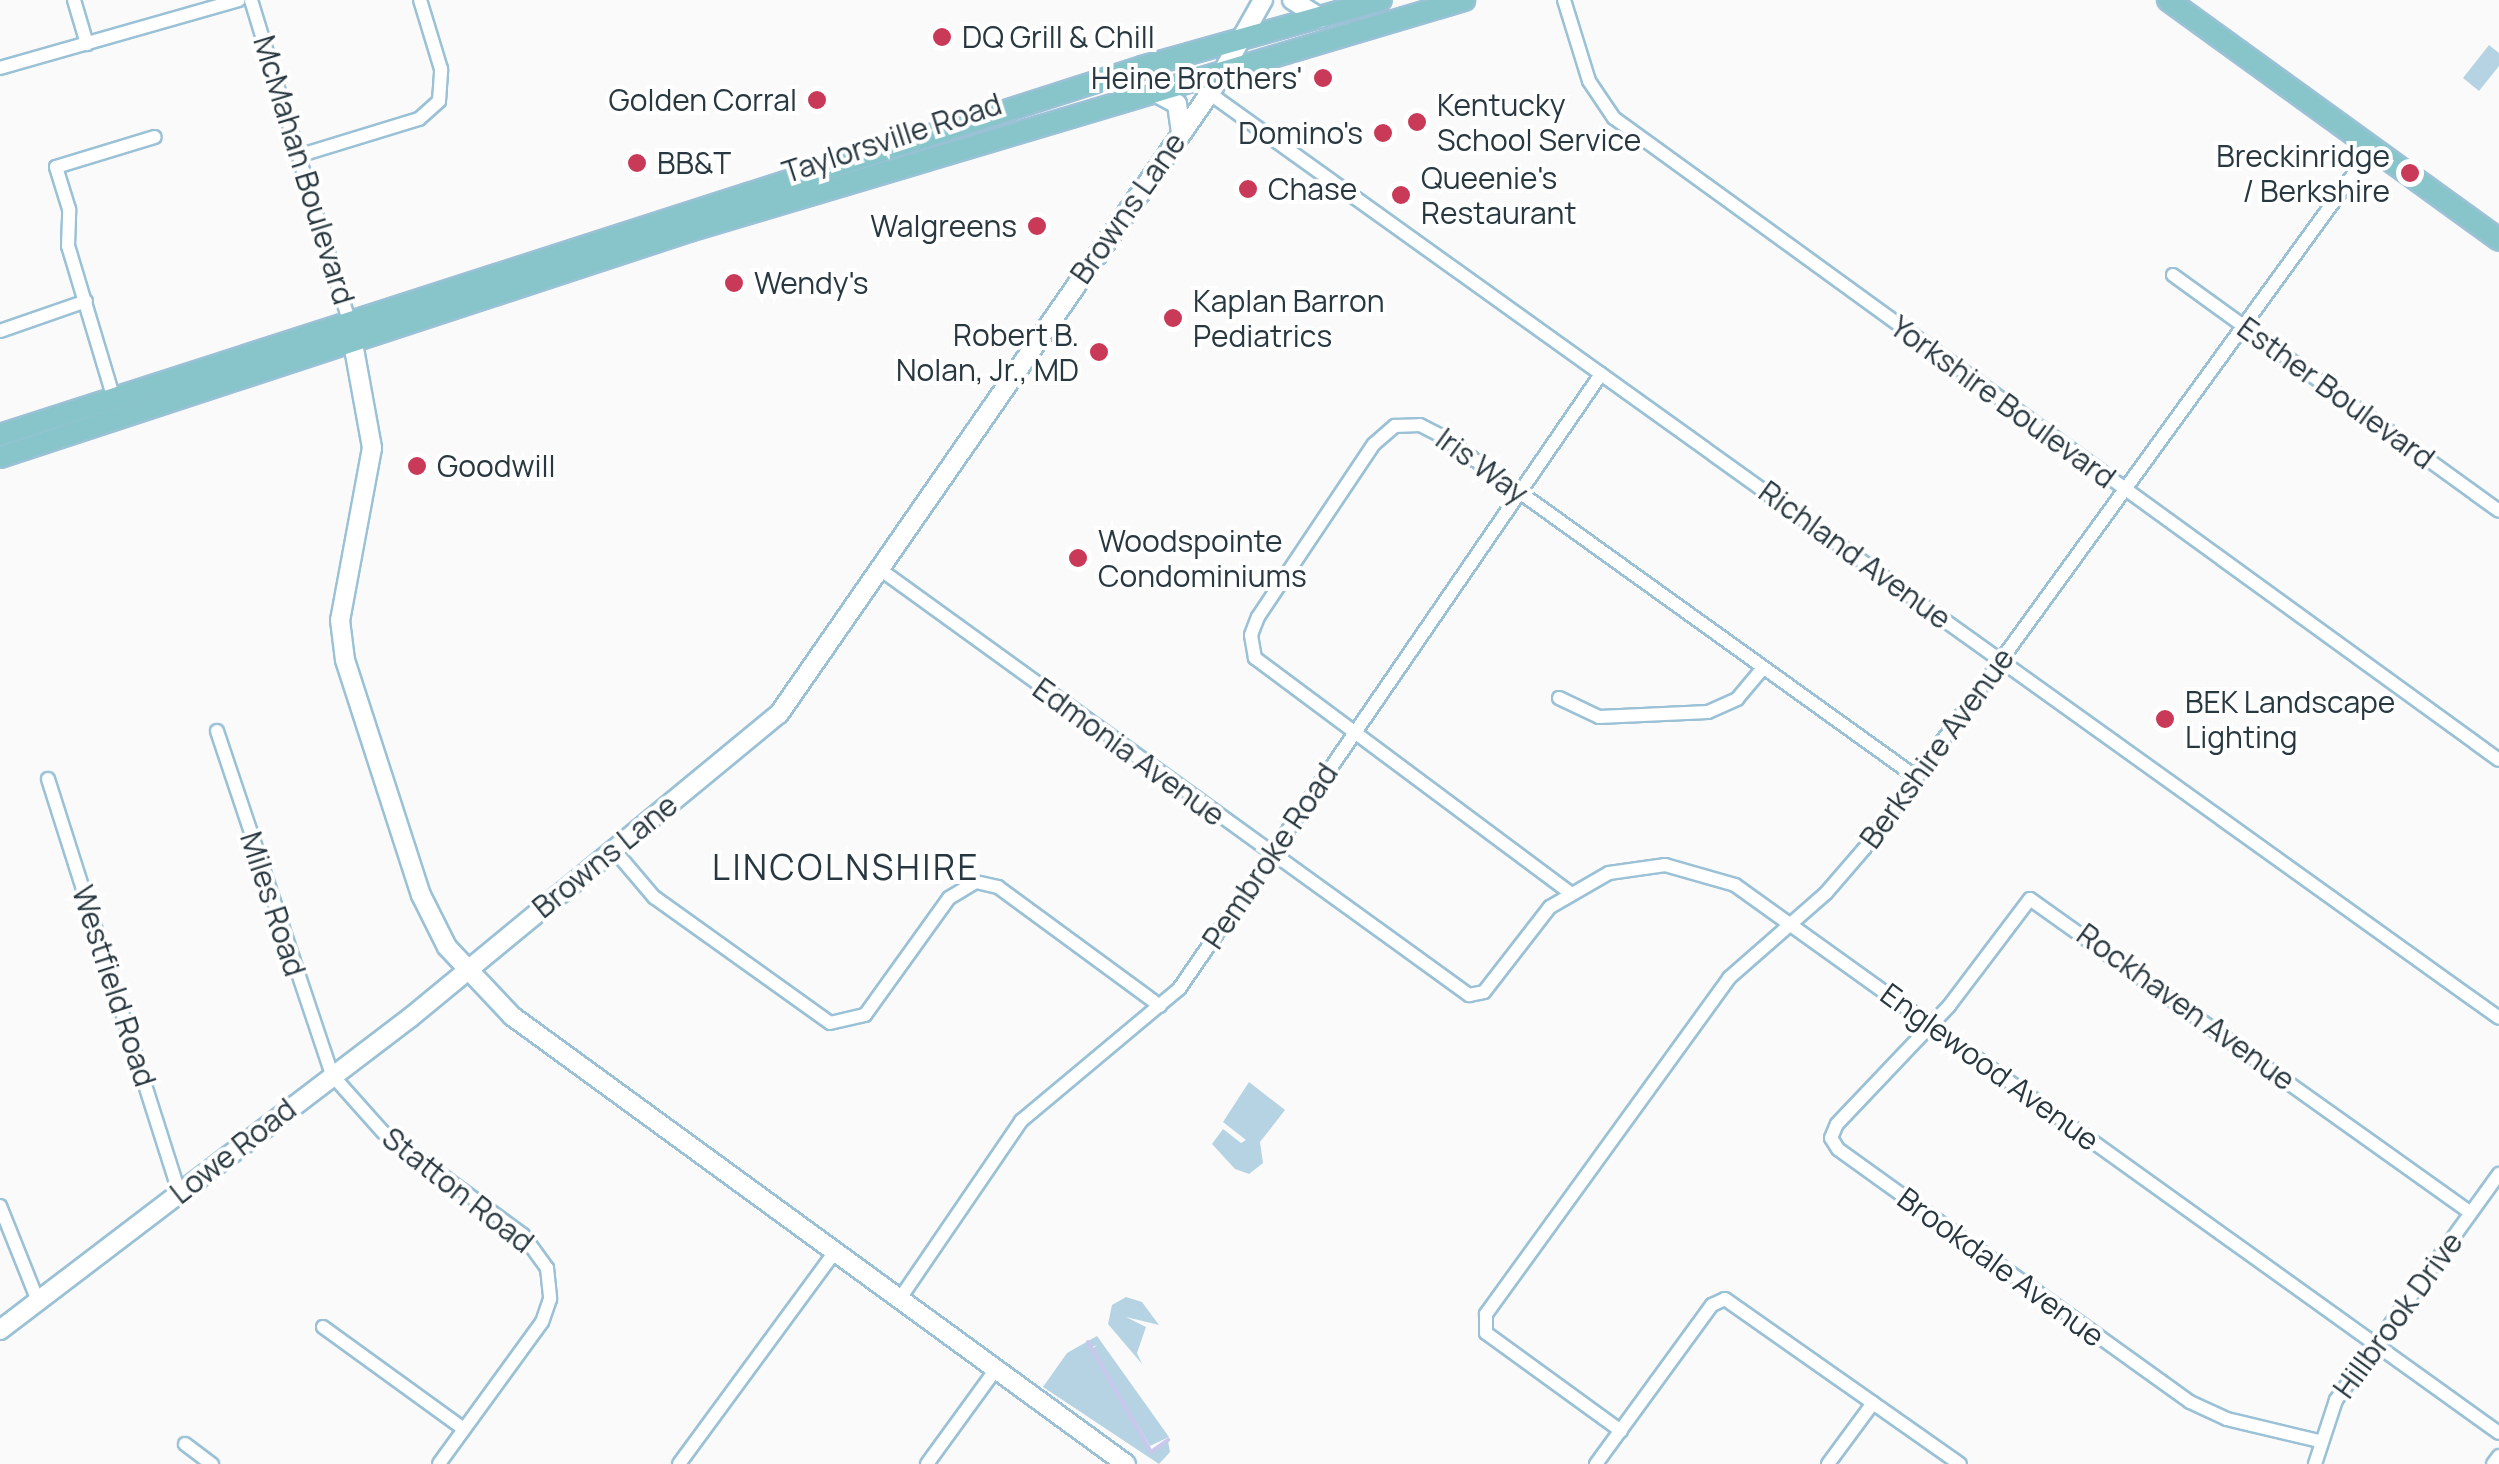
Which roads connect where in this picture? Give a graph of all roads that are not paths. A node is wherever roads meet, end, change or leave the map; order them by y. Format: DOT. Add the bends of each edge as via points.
graph roads {
  1 [pos="74,0"];
  2 [pos="238,0"];
  3 [pos="250,0"];
  4 [pos="420,0"];
  5 [pos="1262,0"];
  6 [pos="1292,0"];
  7 [pos="1382,0"];
  8 [pos="1464,0"];
  9 [pos="1564,0"];
  10 [pos="2168,0"];
  11 [pos="1321,18"];
  12 [pos="1238,41"];
  13 [pos="87,44"];
  14 [pos="0,68"];
  15 [pos="1223,70"];
  16 [pos="1149,89"];
  17 [pos="1209,93"];
  18 [pos="1182,130"];
  19 [pos="156,138"];
  20 [pos="2374,146"];
  21 [pos="301,155"];
  22 [pos="2499,240"];
  23 [pos="2173,275"];
  24 [pos="86,301"];
  25 [pos="2244,326"];
  26 [pos="0,331"];
  27 [pos="351,333"];
  28 [pos="1601,374"];
  29 [pos="114,398"];
  30 [pos="0,435"];
  31 [pos="0,457"];
  32 [pos="2124,490"];
  33 [pos="1518,491"];
  34 [pos="2499,511"];
  35 [pos="881,570"];
  36 [pos="2000,659"];
  37 [pos="1763,668"];
  38 [pos="1559,698"];
  39 [pos="217,731"];
  40 [pos="1353,734"];
  41 [pos="2499,760"];
  42 [pos="1916,777"];
  43 [pos="48,779"];
  44 [pos="614,850"];
  45 [pos="1273,854"];
  46 [pos="1570,892"];
  47 [pos="1791,923"];
  48 [pos="464,972"];
  49 [pos="1479,996"];
  50 [pos="1160,1006"];
  51 [pos="2499,1018"];
  52 [pos="1932,1025"];
  53 [pos="332,1075"];
  54 [pos="2499,1174"];
  55 [pos="179,1192"];
  56 [pos="0,1206"];
  57 [pos="2471,1213"];
  58 [pos="834,1253"];
  59 [pos="899,1300"];
  60 [pos="38,1301"];
  61 [pos="322,1327"];
  62 [pos="0,1330"];
  63 [pos="2376,1344"];
  64 [pos="996,1370"];
  65 [pos="1873,1404"];
  66 [pos="464,1429"];
  67 [pos="1621,1432"];
  68 [pos="2499,1433"];
  69 [pos="2319,1440"];
  70 [pos="185,1444"];
  71 [pos="2499,1456"];
  72 [pos="212,1464"];
  73 [pos="439,1464"];
  74 [pos="679,1464"];
  75 [pos="926,1464"];
  76 [pos="1126,1464"];
  77 [pos="1596,1464"];
  78 [pos="1828,1464"];
  79 [pos="1960,1464"];
  80 [pos="2315,1464"];
  81 [pos="2493,1464"];
  1 -- 13 [label="street"];
  2 -- 13 [label="street"];
  3 -- 21 [label="street, McMahan Boulevard"];
  4 -- 21 [label="street" via="441,69 438,101 419,120"];
  5 -- 12 [label="street, Browns Lane"];
  6 -- 11 [label="street"];
  7 -- 11 [label="main road, Taylorsville Road"];
  8 -- 15 [label="main road, Taylorsville Road"];
  9 -- 32 [label="street, Yorkshire Boulevard" via="1588,81 1614,118"];
  10 -- 20 [label="main road"];
  11 -- 12 [label="main road, Taylorsville Road"];
  12 -- 15 [label="street, Browns Lane"];
  12 -- 27 [label="main road, Taylorsville Road"];
  13 -- 14 [label="street"];
  15 -- 16 [label="main road, Taylorsville Road"];
  15 -- 17 [label="street, Browns Lane"];
  16 -- 18 [label="street" via="1177,104"];
  16 -- 27 [label="main road, Taylorsville Road"];
  17 -- 18 [label="street, Browns Lane"];
  17 -- 28 [label="street, Richland Avenue"];
  18 -- 35 [label="street, Browns Lane"];
  19 -- 24 [label="street" via="56,167 69,209 68,246"];
  20 -- 22 [label="main road"];
  20 -- 25 [label="street, Berkshire Avenue"];
  21 -- 27 [label="street, McMahan Boulevard"];
  23 -- 25 [label="street, Esther Boulevard"];
  24 -- 26 [label="street"];
  24 -- 29 [label="street"];
  25 -- 32 [label="street, Berkshire Avenue"];
  25 -- 34 [label="street, Esther Boulevard"];
  27 -- 29 [label="main road, Taylorsville Road"];
  27 -- 31 [label="main road, Taylorsville Road"];
  27 -- 48 [label="street, McMahan Boulevard" via="372,448 340,620 344,660 421,895"];
  28 -- 33 [label="street, Pembroke Road"];
  28 -- 36 [label="street, Richland Avenue"];
  29 -- 30 [label="main road, Taylorsville Road"];
  32 -- 36 [label="street, Berkshire Avenue"];
  32 -- 41 [label="street, Yorkshire Boulevard"];
  33 -- 37 [label="street, Iris Way"];
  33 -- 40 [label="street, Pembroke Road"];
  33 -- 40 [label="street, Iris Way" via="1420,424 1395,426 1374,444 1251,635 1263,668"];
  35 -- 44 [label="street, Browns Lane" via="779,714"];
  35 -- 45 [label="street, Edmonia Avenue"];
  36 -- 42 [label="street, Berkshire Avenue"];
  36 -- 51 [label="street, Richland Avenue"];
  37 -- 38 [label="street" via="1737,699 1708,712 1599,717"];
  37 -- 42 [label="street, Iris Way"];
  39 -- 53 [label="street, Miles Road"];
  40 -- 45 [label="street, Pembroke Road"];
  40 -- 46 [label="street, Iris Way"];
  42 -- 47 [label="street, Berkshire Avenue" via="1847,870"];
  43 -- 55 [label="street, Westfield Road"];
  44 -- 48 [label="street, Browns Lane"];
  44 -- 50 [label="street" via="654,897 830,1023 865,1015 949,898 976,882 998,887"];
  45 -- 49 [label="street, Edmonia Avenue"];
  45 -- 50 [label="street, Pembroke Road" via="1180,989"];
  46 -- 47 [label="street, Englewood Avenue" via="1624,868 1678,866 1724,879"];
  46 -- 49 [label="street, Englewood Avenue" via="1536,921"];
  47 -- 52 [label="street, Englewood Avenue"];
  47 -- 67 [label="street, Berkshire Avenue" via="1729,978 1486,1314 1484,1329"];
  48 -- 53 [label="street, Lowe Road"];
  48 -- 58 [label="street" via="512,1016"];
  50 -- 59 [label="street, Pembroke Road" via="1021,1121"];
  52 -- 57 [label="street, Rockhaven Avenue" via="2018,909 2036,900"];
  52 -- 63 [label="street, Englewood Avenue"];
  52 -- 69 [label="street, Brookdale Avenue" via="1870,1082 1837,1124 1833,1144 2190,1402 2227,1419"];
  53 -- 55 [label="street, Lowe Road"];
  53 -- 66 [label="street, Statton Road" via="383,1132 531,1242 548,1268 550,1299 542,1322"];
  54 -- 57 [label="street, Hillbrook Drive"];
  55 -- 60 [label="street, Lowe Road"];
  56 -- 60 [label="street"];
  57 -- 63 [label="street, Hillbrook Drive"];
  58 -- 59 [label="street"];
  58 -- 74 [label="street"];
  59 -- 64 [label="street"];
  60 -- 62 [label="street, Lowe Road"];
  61 -- 66 [label="street"];
  63 -- 68 [label="street, Englewood Avenue"];
  63 -- 69 [label="street, Hillbrook Drive" via="2336,1400"];
  64 -- 75 [label="street"];
  64 -- 76 [label="street"];
  65 -- 67 [label="street" via="1735,1302 1721,1299"];
  65 -- 78 [label="street"];
  65 -- 79 [label="street"];
  66 -- 73 [label="street, Statton Road"];
  67 -- 77 [label="street"];
  69 -- 80 [label="street, Hillbrook Drive"];
  70 -- 72 [label="street"];
  71 -- 81 [label="street"];
}
